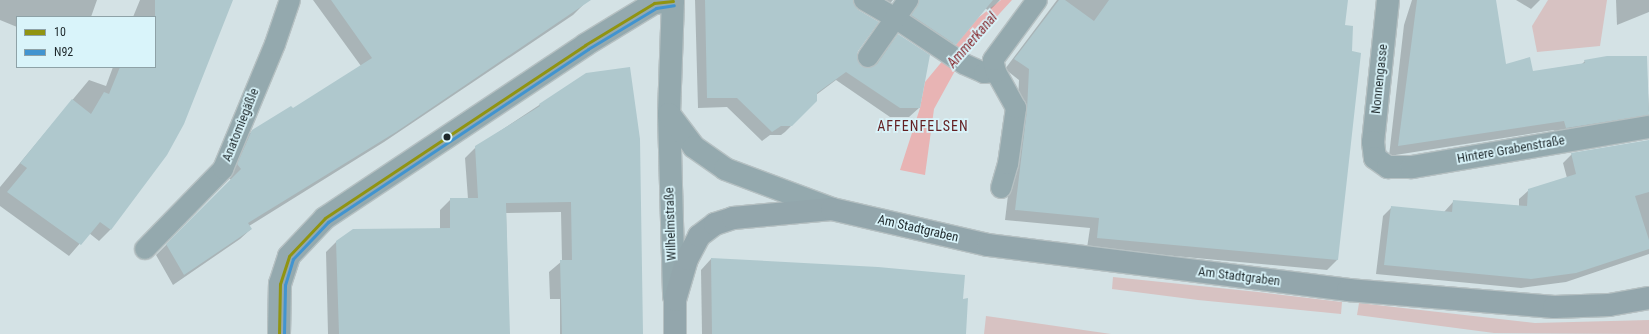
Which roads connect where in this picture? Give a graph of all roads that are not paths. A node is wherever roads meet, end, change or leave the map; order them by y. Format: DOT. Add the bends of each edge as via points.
graph roads {
  1 [pos="290,0"];
  2 [pos="864,0"];
  3 [pos="908,0"];
  4 [pos="1037,0"];
  5 [pos="1388,0"];
  6 [pos="662,1"];
  7 [pos="896,18"];
  8 [pos="868,57"];
  9 [pos="996,72"];
  10 [pos="669,114"];
  11 [pos="1649,127"];
  12 [pos="1376,158"];
  13 [pos="1001,188"];
  14 [pos="832,209"];
  15 [pos="145,249"];
  16 [pos="1649,298"];
  17 [pos="675,300"];
  18 [pos="279,334"];
  19 [pos="675,334"];
  1 -- 15 [label="street, Anatomiegäßle" via="275,44 223,169"];
  2 -- 7 [label="street"];
  3 -- 7 [label="street"];
  4 -- 9 [label="street" via="993,60"];
  5 -- 12 [label="street, Nonnengasse" via="1373,142"];
  6 -- 10 [label="street, Wilhelmstraße"];
  6 -- 18 [label="street" via="427,148 325,218 289,256 280,284"];
  7 -- 8 [label="street"];
  7 -- 9 [label="street" via="964,64 984,73"];
  9 -- 13 [label="street" via="1016,108 1009,158"];
  10 -- 14 [label="street, Am Stadtgraben" via="694,147 725,169"];
  10 -- 17 [label="street, Wilhelmstraße"];
  11 -- 12 [label="street, Hintere Grabenstraße" via="1412,167 1388,167"];
  14 -- 16 [label="main road, Am Stadtgraben" via="988,245 1348,290 1554,307 1609,305"];
  14 -- 17 [label="main road, Am Stadtgraben" via="733,218 715,224 699,236 693,246"];
  17 -- 19 [label="main road, Wilhelmstraße"];
}
